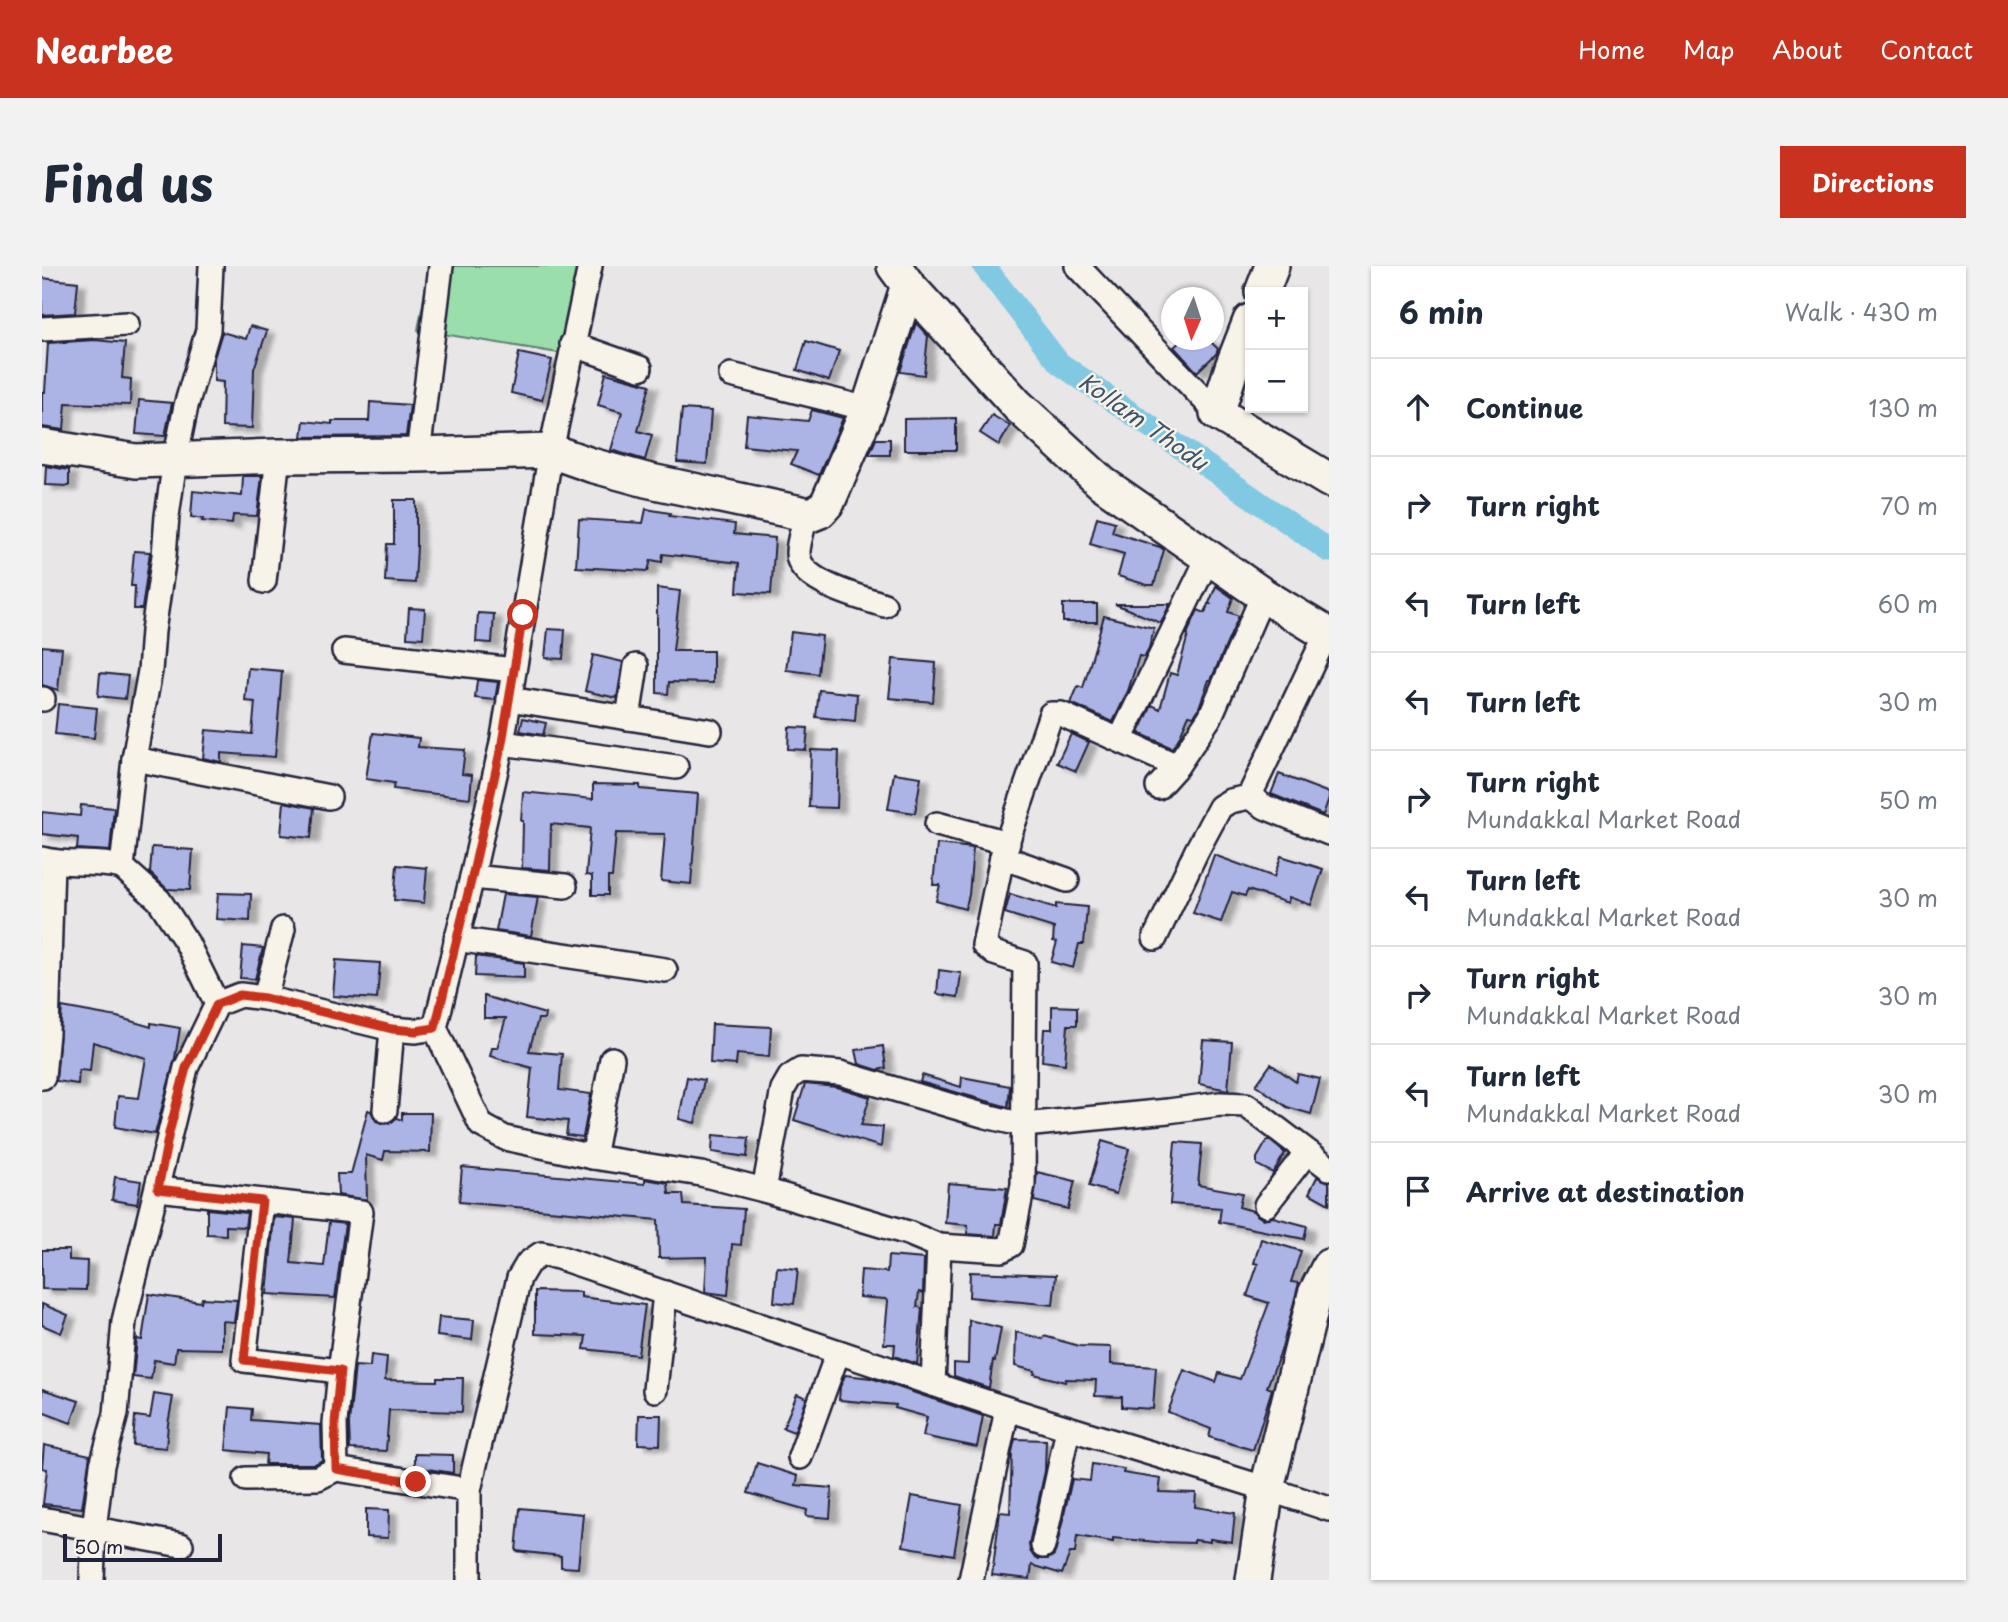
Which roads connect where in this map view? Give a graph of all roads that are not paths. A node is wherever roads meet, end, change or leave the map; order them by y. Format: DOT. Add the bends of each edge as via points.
graph roads {
  1 [pos="211,266"];
  2 [pos="441,266"];
  3 [pos="590,266"];
  4 [pos="1077,266"];
  5 [pos="1272,266"];
  6 [pos="901,275"];
  7 [pos="1264,287"];
  8 [pos="127,324"];
  9 [pos="42,328"];
  10 [pos="1245,334"];
  11 [pos="572,344"];
  12 [pos="640,368"];
  13 [pos="731,375"];
  14 [pos="868,409"];
  15 [pos="1217,413"];
  16 [pos="42,446"];
  17 [pos="551,451"];
  18 [pos="418,455"];
  19 [pos="278,456"];
  20 [pos="175,460"];
  21 [pos="1329,480"];
  22 [pos="806,515"];
  23 [pos="1209,556"];
  24 [pos="264,581"];
  25 [pos="1263,595"];
  26 [pos="884,605"];
  27 [pos="1328,634"];
  28 [pos="344,651"];
  29 [pos="636,666"];
  30 [pos="514,670"];
  31 [pos="509,699"];
  32 [pos="628,718"];
  33 [pos="710,731"];
  34 [pos="1120,740"];
  35 [pos="502,743"];
  36 [pos="134,759"];
  37 [pos="1177,766"];
  38 [pos="676,767"];
  39 [pos="1158,787"];
  40 [pos="329,797"];
  41 [pos="1249,797"];
  42 [pos="937,824"];
  43 [pos="1329,832"];
  44 [pos="1005,850"];
  45 [pos="47,861"];
  46 [pos="122,867"];
  47 [pos="472,877"];
  48 [pos="1067,880"];
  49 [pos="565,886"];
  50 [pos="283,929"];
  51 [pos="1155,938"];
  52 [pos="456,939"];
  53 [pos="665,970"];
  54 [pos="265,998"];
  55 [pos="217,1004"];
  56 [pos="435,1028"];
  57 [pos="392,1029"];
  58 [pos="612,1059"];
  59 [pos="43,1076"];
  60 [pos="385,1110"];
  61 [pos="1024,1125"];
  62 [pos="1307,1152"];
  63 [pos="593,1157"];
  64 [pos="1329,1168"];
  65 [pos="158,1189"];
  66 [pos="764,1190"];
  67 [pos="262,1201"];
  68 [pos="1266,1205"];
  69 [pos="939,1246"];
  70 [pos="1329,1266"];
  71 [pos="665,1293"];
  72 [pos="838,1352"];
  73 [pos="340,1371"];
  74 [pos="933,1384"];
  75 [pos="655,1390"];
  76 [pos="1007,1410"];
  77 [pos="1068,1429"];
  78 [pos="800,1457"];
  79 [pos="336,1469"];
  80 [pos="246,1479"];
  81 [pos="1267,1488"];
  82 [pos="469,1490"];
  83 [pos="1329,1509"];
  84 [pos="42,1519"];
  85 [pos="94,1529"];
  86 [pos="181,1545"];
  87 [pos="1043,1546"];
  88 [pos="92,1580"];
  89 [pos="469,1580"];
  90 [pos="971,1580"];
  91 [pos="1254,1580"];
  1 -- 20 [label="street" via="208,330"];
  2 -- 18 [label="street"];
  3 -- 11 [label="street"];
  4 -- 15 [label="street"];
  5 -- 7 [label="street"];
  6 -- 14 [label="street"];
  6 -- 23 [label="street" via="1017,405 1083,466"];
  8 -- 9 [label="street"];
  10 -- 15 [label="street"];
  11 -- 12 [label="street"];
  11 -- 17 [label="street"];
  13 -- 14 [label="street"];
  14 -- 22 [label="street" via="826,506"];
  15 -- 21 [label="street"];
  16 -- 20 [label="street" via="136,461"];
  17 -- 18 [label="street"];
  17 -- 22 [label="street" via="646,480"];
  17 -- 30 [label="street"];
  18 -- 19 [label="street"];
  19 -- 20 [label="street"];
  19 -- 24 [label="street"];
  20 -- 36 [label="street" via="150,671"];
  22 -- 26 [label="street" via="797,555 804,569 819,582"];
  23 -- 25 [label="street"];
  23 -- 34 [label="street"];
  25 -- 27 [label="street"];
  25 -- 37 [label="street" via="1210,718"];
  27 -- 41 [label="street"];
  28 -- 30 [label="street"];
  29 -- 32 [label="street"];
  30 -- 31 [label="street"];
  31 -- 32 [label="street"];
  31 -- 35 [label="street"];
  32 -- 33 [label="street"];
  34 -- 37 [label="street"];
  34 -- 44 [label="street" via="1060,714 1051,715"];
  35 -- 38 [label="street"];
  35 -- 47 [label="street"];
  36 -- 40 [label="street"];
  36 -- 46 [label="street"];
  37 -- 39 [label="street"];
  41 -- 43 [label="street"];
  41 -- 51 [label="street" via="1220,807"];
  42 -- 44 [label="street"];
  44 -- 48 [label="street"];
  44 -- 61 [label="street" via="984,946 1025,964"];
  45 -- 46 [label="street"];
  45 -- 59 [label="street"];
  46 -- 55 [label="street" via="159,901 187,943"];
  47 -- 49 [label="street"];
  47 -- 52 [label="street"];
  50 -- 54 [label="street"];
  52 -- 53 [label="street"];
  52 -- 56 [label="street"];
  54 -- 55 [label="street" via="240,995"];
  54 -- 57 [label="street"];
  55 -- 65 [label="street" via="186,1068"];
  56 -- 57 [label="street"];
  56 -- 63 [label="street" via="481,1125 505,1138"];
  57 -- 60 [label="street"];
  58 -- 63 [label="street"];
  61 -- 62 [label="street" via="1246,1105"];
  61 -- 66 [label="street" via="840,1073 801,1070 783,1089"];
  61 -- 69 [label="street" via="1023,1185 1012,1245 1002,1250"];
  62 -- 64 [label="street"];
  62 -- 68 [label="street"];
  63 -- 66 [label="street" via="701,1174"];
  65 -- 67 [label="street"];
  65 -- 85 [label="street" via="124,1321 116,1414 102,1465"];
  66 -- 69 [label="street"];
  67 -- 73 [label="street" via="244,1360"];
  67 -- 73 [label="street" via="361,1212"];
  69 -- 74 [label="street"];
  70 -- 81 [label="street" via="1315,1294"];
  71 -- 72 [label="street"];
  71 -- 75 [label="street"];
  71 -- 82 [label="street" via="558,1257 541,1254 528,1263 519,1278"];
  72 -- 74 [label="street"];
  72 -- 78 [label="street"];
  73 -- 79 [label="street"];
  74 -- 76 [label="street"];
  76 -- 77 [label="street"];
  76 -- 90 [label="street"];
  77 -- 81 [label="street"];
  77 -- 87 [label="street"];
  79 -- 80 [label="street" via="317,1478"];
  79 -- 82 [label="street"];
  81 -- 83 [label="street"];
  81 -- 91 [label="street"];
  82 -- 89 [label="street"];
  84 -- 85 [label="street"];
  85 -- 86 [label="street"];
  85 -- 88 [label="street"];
}
